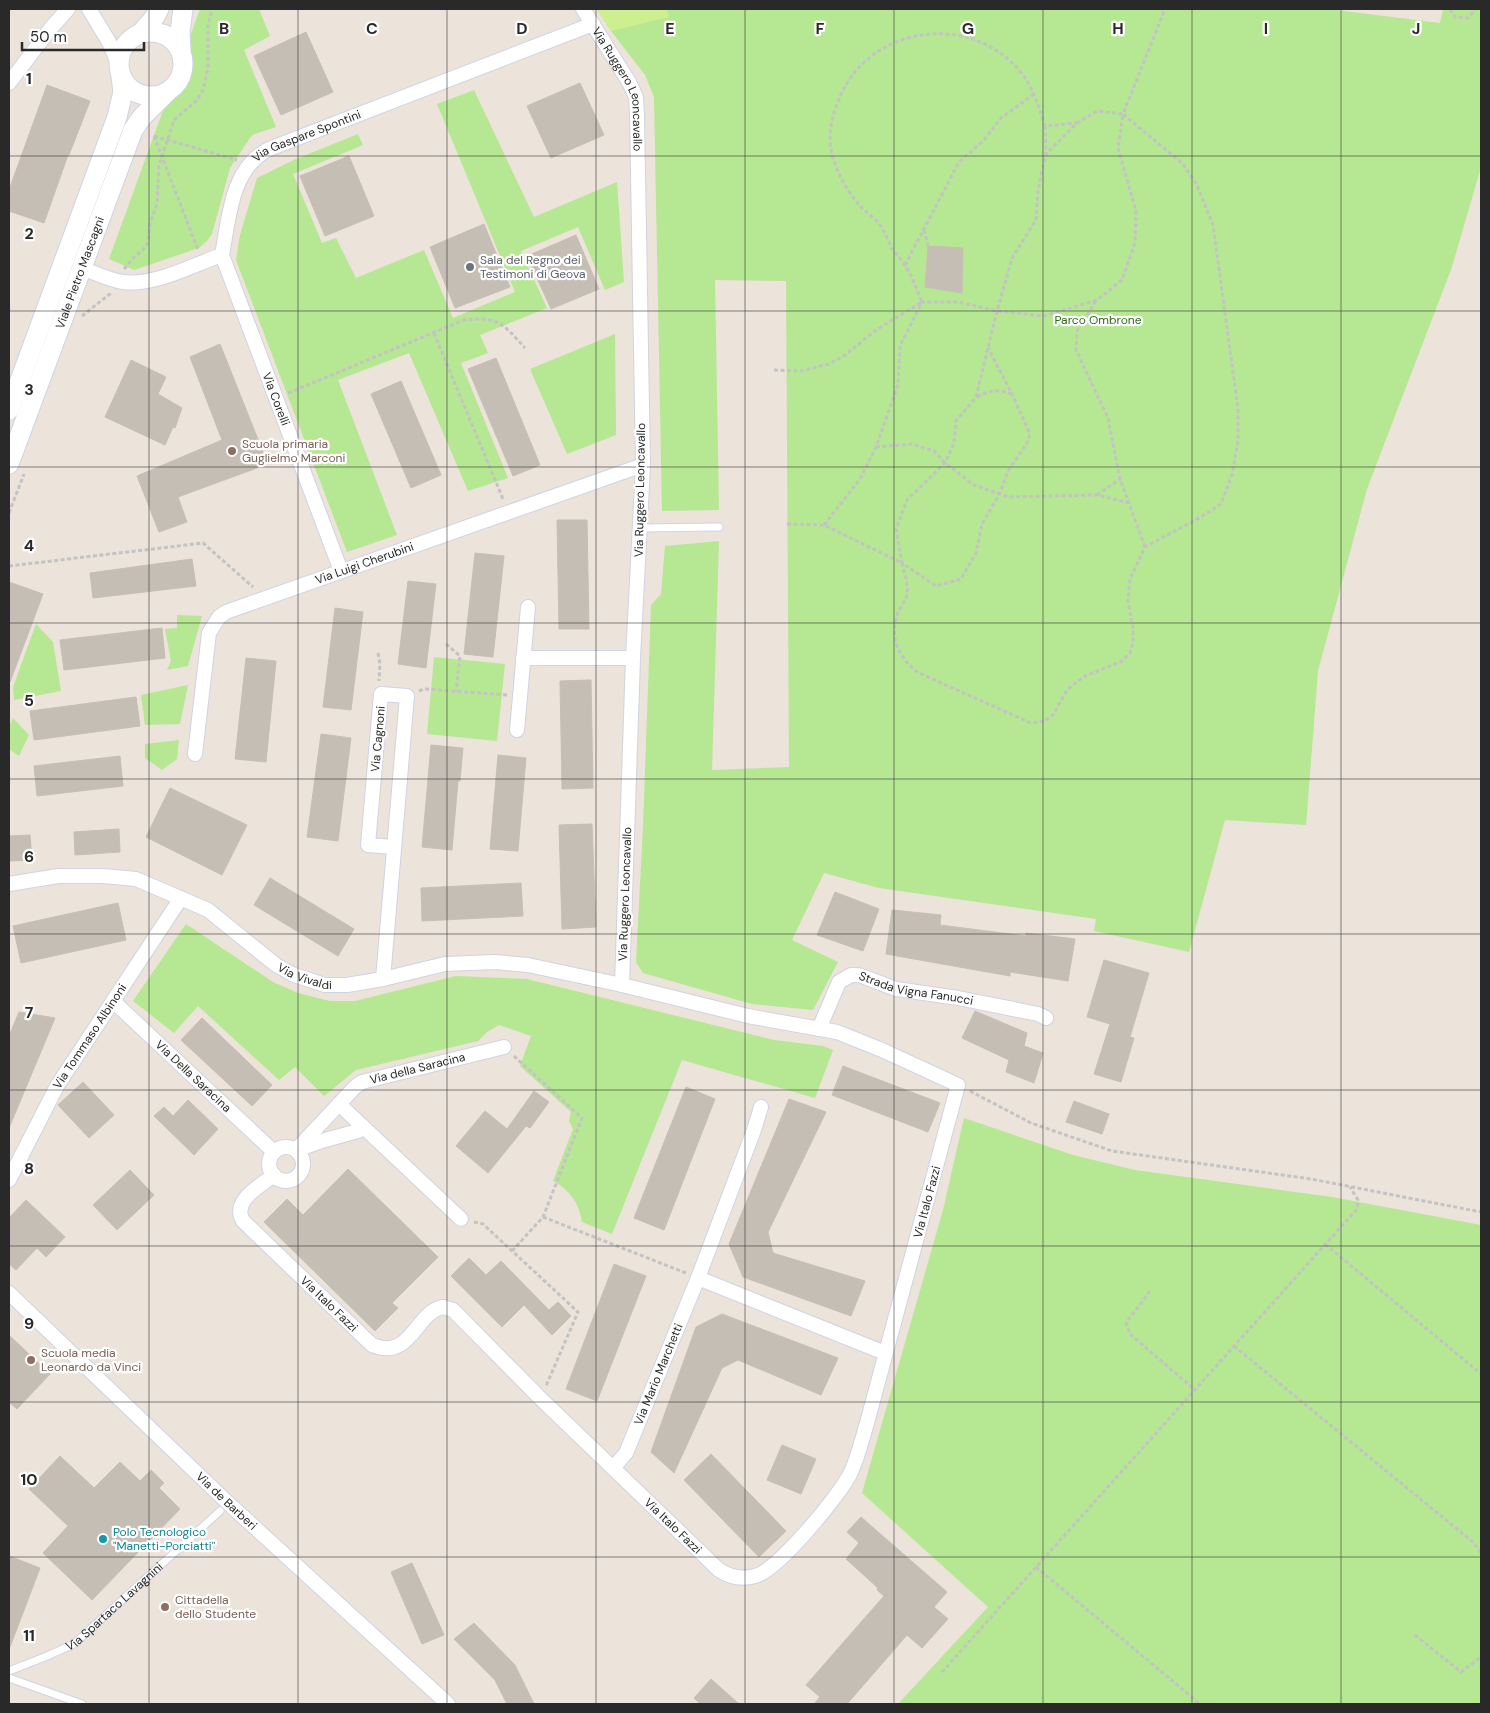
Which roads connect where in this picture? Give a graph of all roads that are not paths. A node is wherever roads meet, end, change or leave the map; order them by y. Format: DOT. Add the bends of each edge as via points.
graph roads {
  1 [pos="68,9"];
  2 [pos="89,9"];
  3 [pos="159,9"];
  4 [pos="183,9"];
  5 [pos="583,9"];
  6 [pos="593,24"];
  7 [pos="140,34"];
  8 [pos="181,50"];
  9 [pos="120,71"];
  10 [pos="9,83"];
  11 [pos="167,92"];
  12 [pos="222,255"];
  13 [pos="82,268"];
  14 [pos="9,410"];
  15 [pos="643,465"];
  16 [pos="17,466"];
  17 [pos="719,527"];
  18 [pos="640,528"];
  19 [pos="341,571"];
  20 [pos="528,607"];
  21 [pos="523,658"];
  22 [pos="633,658"];
  23 [pos="517,730"];
  24 [pos="195,754"];
  25 [pos="394,847"];
  26 [pos="9,884"];
  27 [pos="181,898"];
  28 [pos="384,979"];
  29 [pos="622,985"];
  30 [pos="113,1001"];
  31 [pos="1046,1018"];
  32 [pos="819,1029"];
  33 [pos="504,1047"];
  34 [pos="340,1104"];
  35 [pos="761,1107"];
  36 [pos="363,1127"];
  37 [pos="296,1150"];
  38 [pos="274,1152"];
  39 [pos="274,1175"];
  40 [pos="9,1180"];
  41 [pos="461,1219"];
  42 [pos="698,1278"];
  43 [pos="9,1293"];
  44 [pos="885,1353"];
  45 [pos="614,1468"];
  46 [pos="224,1507"];
  47 [pos="9,1671"];
  48 [pos="9,1678"];
  49 [pos="82,1704"];
  50 [pos="448,1704"];
  1 -- 10 [label="street"];
  2 -- 9 [label="street" via="109,42"];
  3 -- 7 [label="main road"];
  4 -- 8 [label="main road"];
  5 -- 6 [label="street, Via Ruggero Leoncavallo"];
  6 -- 12 [label="street, Via Gaspare Spontini" via="269,149 249,163 240,178"];
  6 -- 15 [label="street, Via Ruggero Leoncavallo" via="636,97"];
  7 -- 8 [label="main road" via="159,32 176,42"];
  7 -- 9 [label="main road" via="124,46"];
  8 -- 11 [label="main road" via="183,69 180,79"];
  9 -- 11 [label="main road" via="126,84 141,94 150,96"];
  9 -- 14 [label="main road, Viale Pietro Mascagni" via="124,92 117,117"];
  11 -- 13 [label="main road, Viale Pietro Mascagni" via="142,116 133,130"];
  12 -- 13 [label="street" via="145,281 120,281"];
  12 -- 19 [label="street, Via Corelli"];
  13 -- 16 [label="main road, Viale Pietro Mascagni"];
  15 -- 18 [label="street, Via Ruggero Leoncavallo"];
  15 -- 19 [label="street, Via Luigi Cherubini"];
  17 -- 18 [label="lane"];
  18 -- 22 [label="street, Via Ruggero Leoncavallo"];
  19 -- 24 [label="street, Via Luigi Cherubini" via="226,612 213,624 209,633"];
  20 -- 21 [label="street"];
  21 -- 22 [label="street"];
  21 -- 23 [label="street"];
  22 -- 29 [label="street, Via Ruggero Leoncavallo"];
  25 -- 25 [label="street, Via Cagnoni" via="368,845 381,694 407,696"];
  25 -- 28 [label="street, Via Cagnoni"];
  26 -- 27 [label="street, Via Vivaldi" via="58,876 103,876 136,879"];
  27 -- 28 [label="street, Via Vivaldi" via="208,910 276,965 308,981 347,985"];
  27 -- 30 [label="street, Via Tommaso Albinoni"];
  28 -- 29 [label="street, Via Vivaldi" via="445,964 495,962 528,965"];
  29 -- 32 [label="street" via="748,1016"];
  30 -- 38 [label="street, Via Della Saracina"];
  30 -- 40 [label="street, Via Tommaso Albinoni" via="57,1086"];
  31 -- 32 [label="street, Strada Vigna Fanucci" via="958,998 896,989 851,975 839,982"];
  32 -- 44 [label="street, Via Italo Fazzi" via="837,1032 958,1084"];
  33 -- 34 [label="street, Via della Saracina" via="362,1082"];
  34 -- 36 [label="street"];
  34 -- 37 [label="street, Via della Saracina"];
  35 -- 42 [label="street, Via Mario Marchetti"];
  36 -- 37 [label="street"];
  36 -- 41 [label="street"];
  37 -- 38 [label="street" via="282,1148"];
  37 -- 39 [label="street" via="303,1165 298,1175 283,1180"];
  38 -- 39 [label="street" via="270,1161"];
  39 -- 45 [label="street, Via Italo Fazzi" via="242,1202 240,1216 372,1345 384,1348 398,1346 434,1310 443,1307 453,1310"];
  42 -- 44 [label="street"];
  42 -- 45 [label="street, Via Mario Marchetti" via="626,1453"];
  43 -- 46 [label="street, Via de Barberi"];
  44 -- 45 [label="street, Via Italo Fazzi" via="850,1474 817,1520 761,1574 740,1578 718,1570"];
  46 -- 47 [label="lane, Via Spartaco Lavagnini" via="74,1644"];
  46 -- 50 [label="street, Via de Barberi"];
  48 -- 49 [label="lane"];
}
